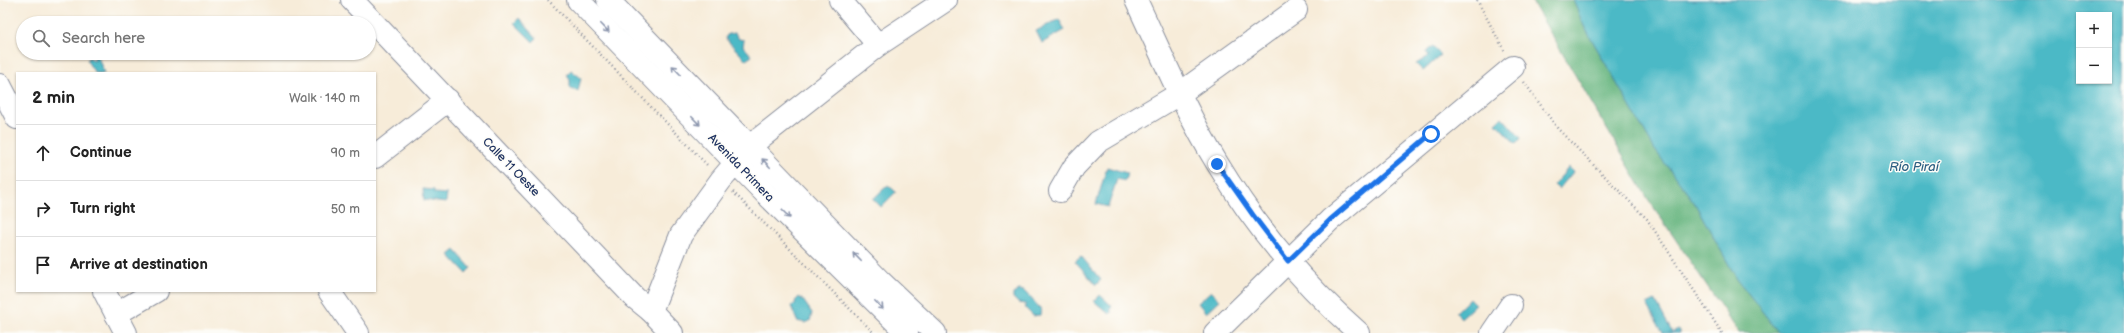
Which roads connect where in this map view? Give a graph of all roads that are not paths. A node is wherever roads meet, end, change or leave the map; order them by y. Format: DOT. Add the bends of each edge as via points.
graph roads {
  1 [pos="352,0"];
  2 [pos="578,0"];
  3 [pos="608,0"];
  4 [pos="840,0"];
  5 [pos="946,0"];
  6 [pos="1136,0"];
  7 [pos="1296,10"];
  8 [pos="367,16"];
  9 [pos="376,25"];
  10 [pos="878,45"];
  11 [pos="1513,67"];
  12 [pos="0,85"];
  13 [pos="1179,94"];
  14 [pos="448,100"];
  15 [pos="16,116"];
  16 [pos="743,154"];
  17 [pos="376,156"];
  18 [pos="1060,191"];
  19 [pos="1288,261"];
  20 [pos="105,292"];
  21 [pos="154,292"];
  22 [pos="330,292"];
  23 [pos="1511,304"];
  24 [pos="651,311"];
  25 [pos="116,314"];
  26 [pos="126,333"];
  27 [pos="358,333"];
  28 [pos="672,333"];
  29 [pos="907,333"];
  30 [pos="935,333"];
  31 [pos="1215,333"];
  32 [pos="1359,333"];
  33 [pos="1492,333"];
  1 -- 8 [label="street, Calle 11 Oeste"];
  2 -- 16 [label="street, Avenida Primera, one-way"];
  16 -- 3 [label="street, Avenida Primera, one-way"];
  4 -- 10 [label="street"];
  5 -- 10 [label="street"];
  6 -- 13 [label="street"];
  7 -- 13 [label="street"];
  9 -- 14 [label="street, Calle 11 Oeste"];
  10 -- 16 [label="street"];
  11 -- 19 [label="street" via="1330,220"];
  12 -- 15 [label="street"];
  13 -- 18 [label="street" via="1098,142 1074,167"];
  13 -- 19 [label="street" via="1217,164"];
  14 -- 17 [label="street"];
  14 -- 24 [label="street, Calle 11 Oeste" via="635,298"];
  16 -- 24 [label="street" via="680,235"];
  16 -- 29 [label="street, Avenida Primera, one-way"];
  30 -- 16 [label="street, Avenida Primera, one-way"];
  19 -- 31 [label="street"];
  19 -- 32 [label="street"];
  20 -- 25 [label="street"];
  21 -- 25 [label="street"];
  22 -- 27 [label="street"];
  23 -- 33 [label="street"];
  24 -- 28 [label="street, Calle 11 Oeste"];
  25 -- 26 [label="street"];
}
